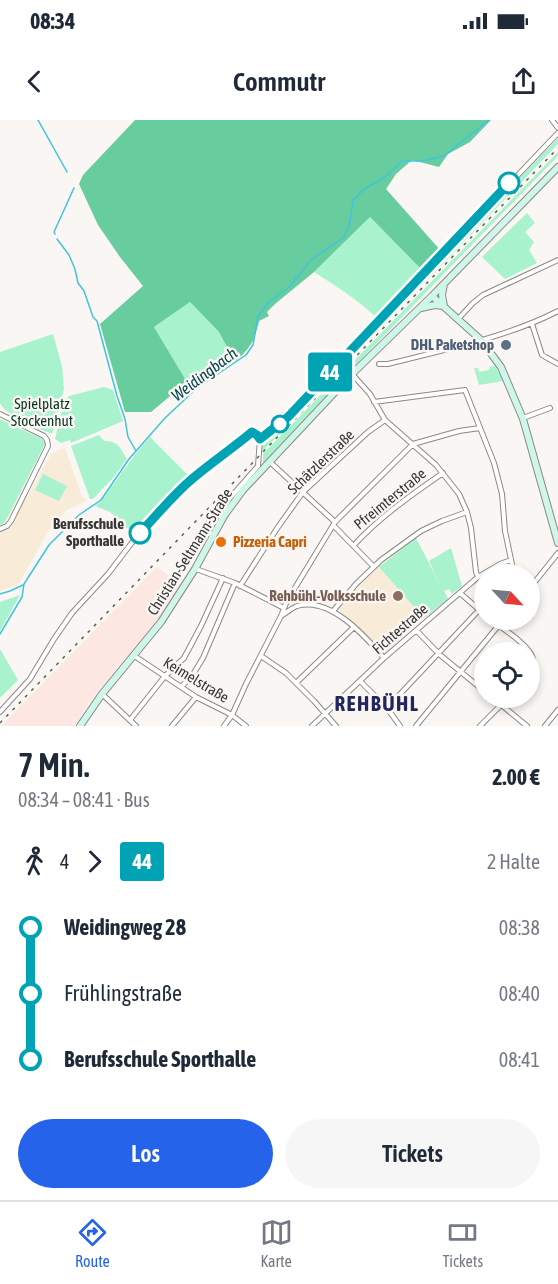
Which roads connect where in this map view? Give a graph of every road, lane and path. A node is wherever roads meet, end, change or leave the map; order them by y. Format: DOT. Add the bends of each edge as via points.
graph roads {
  1 [pos="552,120"];
  2 [pos="558,128"];
  3 [pos="558,133"];
  4 [pos="558,167"];
  5 [pos="558,260"];
  6 [pos="444,284"];
  7 [pos="432,296"];
  8 [pos="444,307"];
  9 [pos="420,308"];
  10 [pos="557,313"];
  11 [pos="458,319"];
  12 [pos="532,324"];
  13 [pos="481,340"];
  14 [pos="379,364"];
  15 [pos="558,364"];
  16 [pos="352,374"];
  17 [pos="374,402"];
  18 [pos="550,408"];
  19 [pos="0,414"];
  20 [pos="523,418"];
  21 [pos="385,420"];
  22 [pos="480,428"];
  23 [pos="260,439"];
  24 [pos="413,444"];
  25 [pos="269,461"];
  26 [pos="443,473"];
  27 [pos="303,492"];
  28 [pos="467,512"];
  29 [pos="335,524"];
  30 [pos="0,529"];
  31 [pos="214,535"];
  32 [pos="558,543"];
  33 [pos="354,545"];
  34 [pos="558,553"];
  35 [pos="511,560"];
  36 [pos="475,564"];
  37 [pos="500,564"];
  38 [pos="512,564"];
  39 [pos="374,567"];
  40 [pos="195,569"];
  41 [pos="540,576"];
  42 [pos="223,578"];
  43 [pos="474,581"];
  44 [pos="237,585"];
  45 [pos="460,593"];
  46 [pos="474,606"];
  47 [pos="284,608"];
  48 [pos="333,611"];
  49 [pos="281,616"];
  50 [pos="474,616"];
  51 [pos="354,627"];
  52 [pos="495,630"];
  53 [pos="505,630"];
  54 [pos="417,631"];
  55 [pos="520,642"];
  56 [pos="439,654"];
  57 [pos="133,655"];
  58 [pos="261,656"];
  59 [pos="384,658"];
  60 [pos="460,672"];
  61 [pos="165,676"];
  62 [pos="360,681"];
  63 [pos="296,683"];
  64 [pos="474,683"];
  65 [pos="182,687"];
  66 [pos="102,694"];
  67 [pos="196,697"];
  68 [pos="387,708"];
  69 [pos="499,708"];
  70 [pos="506,708"];
  71 [pos="558,710"];
  72 [pos="0,712"];
  73 [pos="326,714"];
  74 [pos="232,715"];
  75 [pos="130,720"];
  76 [pos="80,726"];
  77 [pos="136,726"];
  78 [pos="172,726"];
  79 [pos="224,726"];
  80 [pos="246,726"];
  81 [pos="312,726"];
  82 [pos="336,726"];
  83 [pos="400,726"];
  84 [pos="416,726"];
  85 [pos="480,726"];
  86 [pos="527,726"];
  87 [pos="545,726"];
  1 -- 2 [label="street"];
  3 -- 23 [label="street" via="302,403"];
  4 -- 6 [label="main road, Christian-Seltmann-Straße"];
  5 -- 11 [label="street" via="483,295"];
  6 -- 7 [label="main road, Christian-Seltmann-Straße"];
  6 -- 8 [label="main road"];
  7 -- 8 [label="main road"];
  7 -- 9 [label="main road, Christian-Seltmann-Straße"];
  8 -- 9 [label="main road"];
  8 -- 11 [label="main road"];
  9 -- 16 [label="main road, Christian-Seltmann-Straße"];
  10 -- 12 [label="street"];
  11 -- 13 [label="main road"];
  12 -- 13 [label="street"];
  12 -- 15 [label="street" via="542,355"];
  13 -- 14 [label="street"];
  13 -- 20 [label="main road" via="501,367"];
  16 -- 17 [label="street"];
  16 -- 25 [label="main road, Christian-Seltmann-Straße"];
  17 -- 21 [label="street"];
  17 -- 22 [label="street" via="465,390"];
  18 -- 20 [label="street"];
  19 -- 30 [label="street" via="44,436 48,443 11,521"];
  20 -- 32 [label="main road"];
  21 -- 24 [label="street"];
  21 -- 27 [label="street, Schätzlerstraße"];
  22 -- 24 [label="street"];
  22 -- 35 [label="street" via="502,494"];
  23 -- 31 [label="street" via="258,466 208,523 209,533"];
  23 -- 72 [label="street" via="252,432 177,493 72,613 30,679"];
  24 -- 26 [label="street"];
  24 -- 29 [label="street"];
  25 -- 27 [label="street"];
  25 -- 31 [label="main road, Christian-Seltmann-Straße" via="233,503"];
  26 -- 28 [label="street"];
  26 -- 33 [label="street, Pfreimterstraße" via="383,517"];
  27 -- 29 [label="street"];
  27 -- 44 [label="street, Schätzlerstraße"];
  28 -- 36 [label="street"];
  28 -- 39 [label="street" via="421,531"];
  29 -- 33 [label="street"];
  29 -- 47 [label="street"];
  31 -- 40 [label="main road, Christian-Seltmann-Straße"];
  33 -- 39 [label="street"];
  34 -- 41 [label="street"];
  35 -- 37 [label="street, Fichtestraße"];
  35 -- 38 [label="street"];
  39 -- 48 [label="street"];
  40 -- 42 [label="street"];
  40 -- 57 [label="main road, Christian-Seltmann-Straße" via="161,622"];
  42 -- 44 [label="street"];
  42 -- 61 [label="street" via="184,658"];
  43 -- 45 [label="street, Fichtestraße"];
  44 -- 47 [label="street"];
  44 -- 65 [label="street, Schätzlerstraße" via="203,658"];
  45 -- 46 [label="street"];
  45 -- 54 [label="street, Fichtestraße"];
  47 -- 49 [label="street"];
  48 -- 49 [label="street" via="314,604 297,606"];
  48 -- 51 [label="street"];
  49 -- 58 [label="street"];
  50 -- 56 [label="street"];
  51 -- 59 [label="street"];
  51 -- 63 [label="street"];
  52 -- 60 [label="street"];
  53 -- 55 [label="street"];
  54 -- 56 [label="street"];
  54 -- 59 [label="street, Fichtestraße"];
  56 -- 60 [label="street"];
  56 -- 68 [label="street"];
  57 -- 61 [label="street, Keimelstraße"];
  57 -- 66 [label="main road, Christian-Seltmann-Straße"];
  58 -- 63 [label="street"];
  58 -- 74 [label="street"];
  59 -- 62 [label="street, Fichtestraße"];
  60 -- 64 [label="street"];
  60 -- 84 [label="street"];
  61 -- 65 [label="street, Keimelstraße"];
  61 -- 75 [label="street"];
  62 -- 68 [label="street"];
  62 -- 73 [label="street, Fichtestraße"];
  63 -- 73 [label="street"];
  65 -- 67 [label="street, Keimelstraße"];
  66 -- 75 [label="street"];
  66 -- 76 [label="main road, Christian-Seltmann-Straße"];
  67 -- 74 [label="street, Keimelstraße"];
  67 -- 78 [label="street"];
  68 -- 83 [label="street"];
  69 -- 85 [label="street"];
  70 -- 86 [label="street"];
  71 -- 87 [label="street"];
  73 -- 81 [label="street, Fichtestraße"];
  73 -- 82 [label="street"];
  74 -- 79 [label="street"];
  74 -- 80 [label="street, Keimelstraße"];
  75 -- 77 [label="street"];
}
